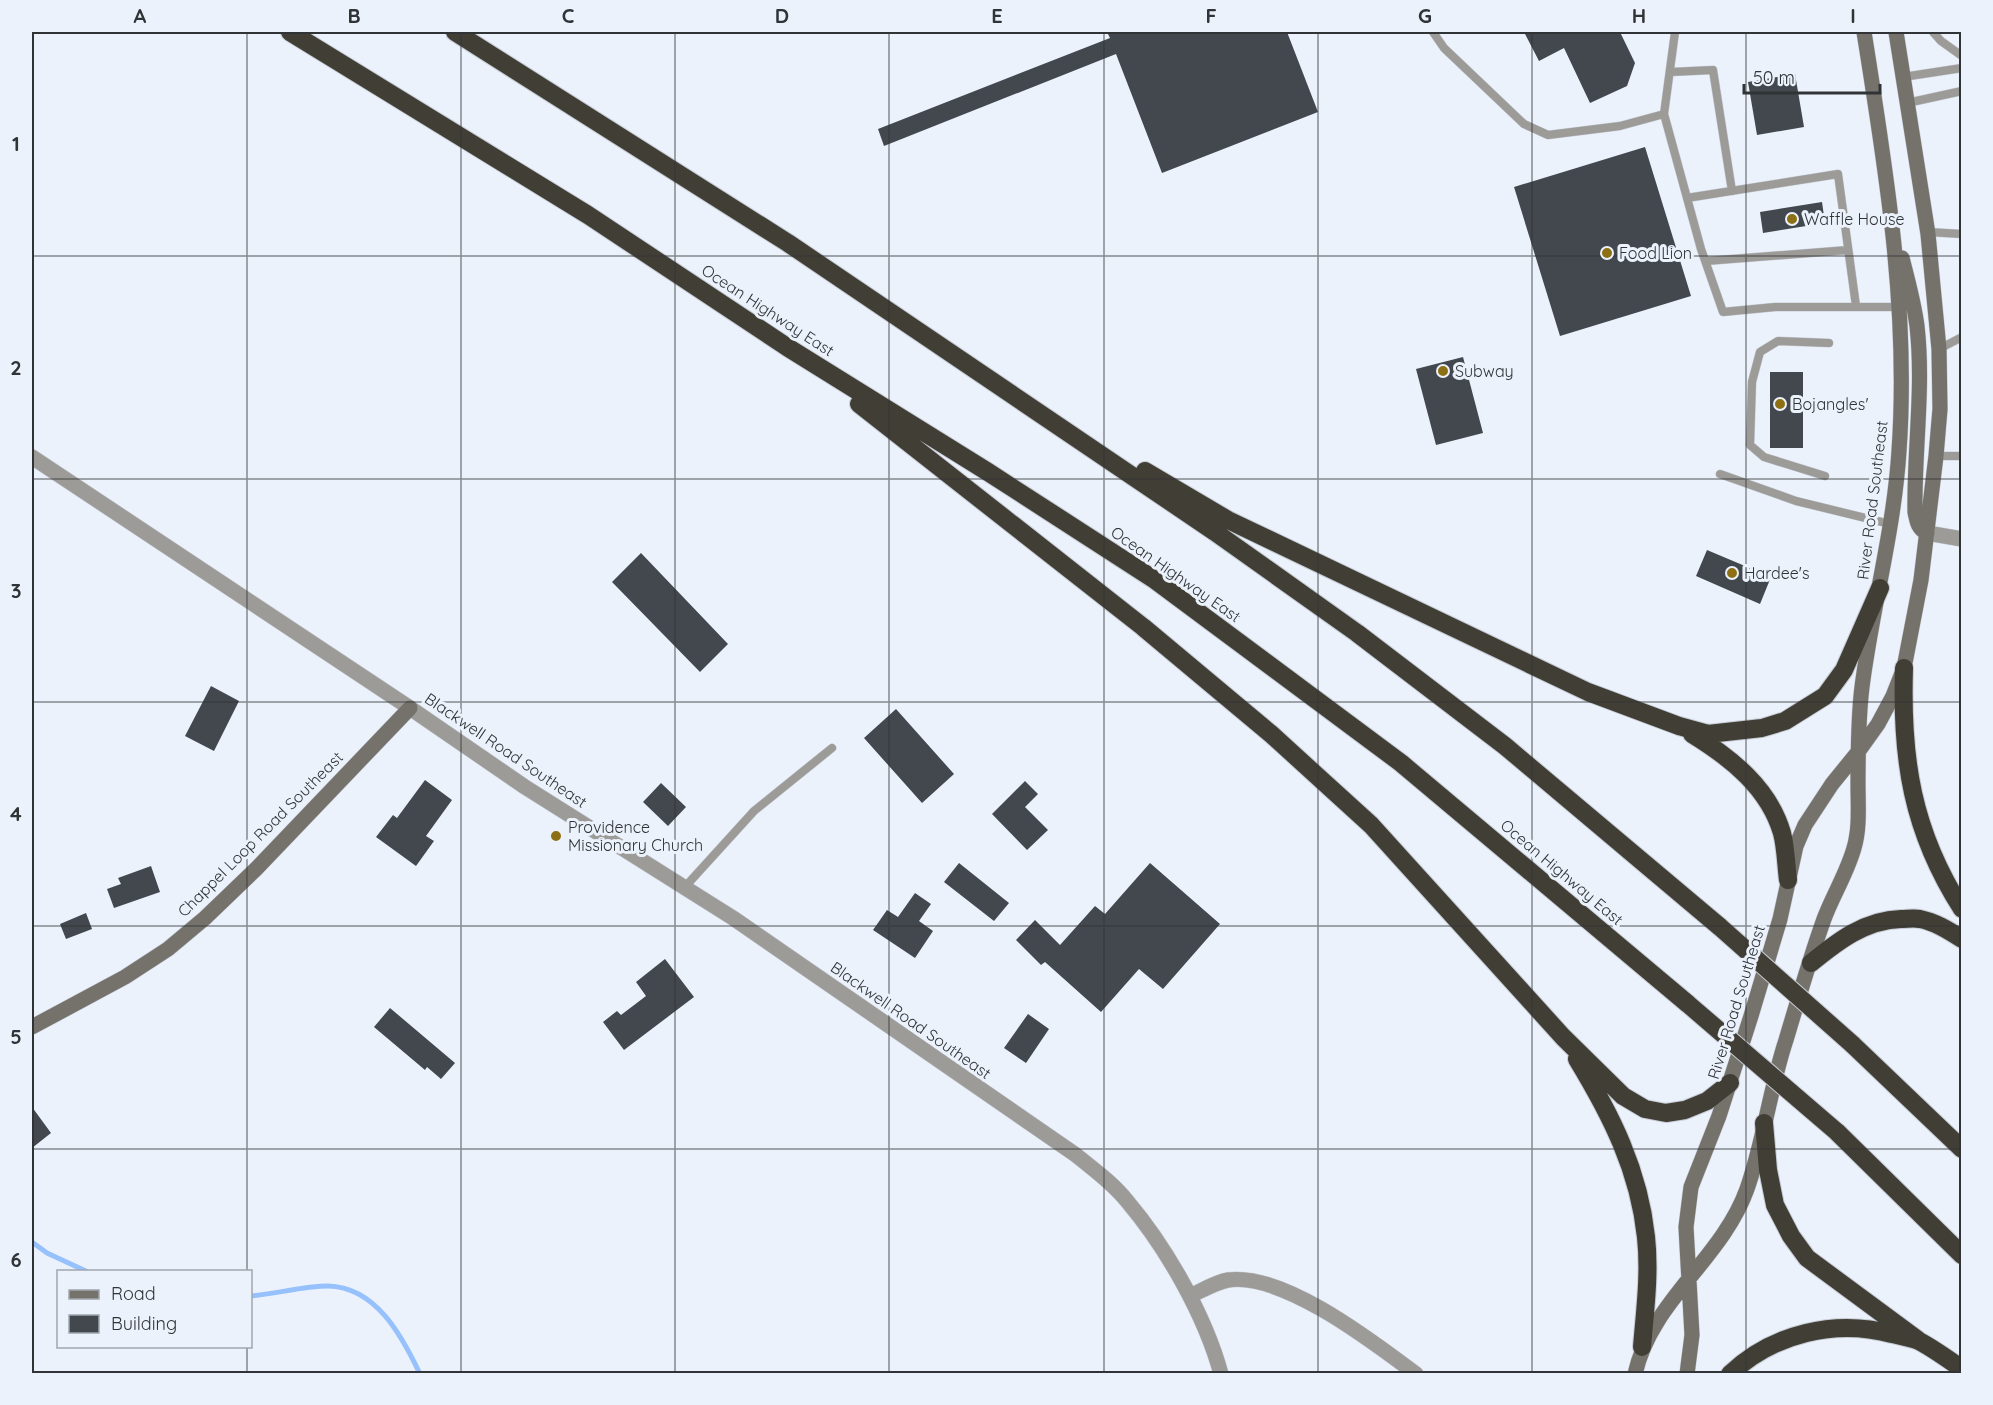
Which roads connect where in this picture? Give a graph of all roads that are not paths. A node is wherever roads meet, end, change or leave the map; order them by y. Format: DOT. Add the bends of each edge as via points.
graph roads {
  1 [pos="290,32"];
  2 [pos="455,32"];
  3 [pos="1433,32"];
  4 [pos="1675,32"];
  5 [pos="1864,32"];
  6 [pos="1896,32"];
  7 [pos="1934,32"];
  8 [pos="1962,56"];
  9 [pos="1962,68"];
  10 [pos="1671,72"];
  11 [pos="1903,77"];
  12 [pos="1962,91"];
  13 [pos="1907,103"];
  14 [pos="1664,114"];
  15 [pos="1732,191"];
  16 [pos="1687,198"];
  17 [pos="1891,214"];
  18 [pos="1928,232"];
  19 [pos="1962,234"];
  20 [pos="1848,250"];
  21 [pos="1706,261"];
  22 [pos="1856,306"];
  23 [pos="1898,307"];
  24 [pos="1962,337"];
  25 [pos="1829,343"];
  26 [pos="787,347"];
  27 [pos="1939,349"];
  28 [pos="1002,386"];
  29 [pos="1936,456"];
  30 [pos="1962,456"];
  31 [pos="32,457"];
  32 [pos="1720,474"];
  33 [pos="1825,476"];
  34 [pos="1890,524"];
  35 [pos="1927,533"];
  36 [pos="1962,539"];
  37 [pos="1880,588"];
  38 [pos="1904,668"];
  39 [pos="410,708"];
  40 [pos="1679,726"];
  41 [pos="832,748"];
  42 [pos="1858,752"];
  43 [pos="1788,880"];
  44 [pos="684,888"];
  45 [pos="1962,909"];
  46 [pos="1962,939"];
  47 [pos="1811,963"];
  48 [pos="32,1027"];
  49 [pos="1563,1037"];
  50 [pos="1730,1083"];
  51 [pos="1764,1123"];
  52 [pos="1962,1149"];
  53 [pos="1962,1255"];
  54 [pos="1690,1277"];
  55 [pos="1190,1296"];
  56 [pos="1917,1340"];
  57 [pos="1642,1347"];
  58 [pos="1962,1369"];
  59 [pos="1221,1374"];
  60 [pos="1416,1374"];
  61 [pos="1635,1374"];
  62 [pos="1687,1374"];
  63 [pos="1730,1374"];
  1 -- 26 [label="highway, Ocean Highway East" via="588,215"];
  2 -- 28 [label="highway" via="788,243"];
  3 -- 14 [label="lane" via="1444,48 1524,124 1548,135 1620,126"];
  4 -- 10 [label="lane"];
  5 -- 17 [label="main road"];
  6 -- 11 [label="main road, River Road Southeast"];
  7 -- 8 [label="lane"];
  9 -- 11 [label="lane"];
  10 -- 14 [label="lane"];
  10 -- 15 [label="lane" via="1713,70"];
  11 -- 13 [label="main road, River Road Southeast"];
  12 -- 13 [label="lane"];
  13 -- 18 [label="main road, River Road Southeast"];
  14 -- 16 [label="lane"];
  15 -- 16 [label="lane"];
  15 -- 20 [label="lane" via="1838,174"];
  16 -- 21 [label="lane"];
  17 -- 23 [label="main road, River Road Southeast"];
  17 -- 35 [label="main road" via="1917,327 1915,512 1918,524"];
  18 -- 19 [label="lane"];
  18 -- 27 [label="main road, River Road Southeast"];
  20 -- 21 [label="lane"];
  20 -- 22 [label="lane"];
  21 -- 22 [label="lane" via="1724,312"];
  22 -- 23 [label="lane"];
  23 -- 34 [label="main road, River Road Southeast" via="1899,451"];
  24 -- 27 [label="lane"];
  25 -- 33 [label="lane" via="1778,341 1760,352 1752,382 1750,424 1750,445 1764,457"];
  26 -- 49 [label="highway" via="1143,627 1271,734 1371,825"];
  26 -- 53 [label="highway, Ocean Highway East, bridge" via="1155,580 1401,763 1837,1132"];
  27 -- 29 [label="main road, River Road Southeast"];
  28 -- 40 [label="highway" via="1228,520 1588,692"];
  28 -- 52 [label="highway, bridge" via="1357,633 1505,746 1720,927 1852,1044"];
  29 -- 30 [label="lane"];
  29 -- 35 [label="main road, River Road Southeast"];
  31 -- 39 [label="street, Blackwell Road Southeast"];
  32 -- 34 [label="lane" via="1796,501"];
  34 -- 37 [label="main road, River Road Southeast"];
  35 -- 36 [label="street"];
  35 -- 38 [label="main road, River Road Southeast"];
  37 -- 40 [label="highway" via="1845,670 1818,701 1785,721 1762,728 1708,734"];
  37 -- 42 [label="main road, River Road Southeast" via="1863,680"];
  38 -- 42 [label="main road, River Road Southeast" via="1878,724"];
  38 -- 45 [label="highway" via="1902,716 1912,794 1940,872"];
  39 -- 44 [label="street, Blackwell Road Southeast"];
  39 -- 48 [label="main road, Chappel Loop Road Southeast" via="205,918 125,977"];
  40 -- 43 [label="highway" via="1747,773 1768,803 1782,834"];
  41 -- 44 [label="lane" via="754,811"];
  42 -- 43 [label="main road, River Road Southeast" via="1805,825"];
  42 -- 47 [label="main road, River Road Southeast" via="1855,846"];
  43 -- 50 [label="main road, River Road Southeast" via="1780,919"];
  44 -- 55 [label="street, Blackwell Road Southeast" via="1101,1175 1127,1200"];
  46 -- 47 [label="highway" via="1918,918 1892,919 1864,926 1838,940"];
  47 -- 51 [label="main road, River Road Southeast"];
  49 -- 50 [label="highway" via="1623,1096 1645,1108 1666,1113 1685,1110 1707,1101"];
  49 -- 57 [label="highway" via="1603,1102 1635,1180 1646,1238"];
  50 -- 54 [label="main road, River Road Southeast" via="1691,1187 1686,1227"];
  51 -- 54 [label="main road, River Road Southeast" via="1747,1189 1736,1214 1708,1258"];
  51 -- 56 [label="highway" via="1775,1205 1791,1236 1807,1258"];
  54 -- 57 [label="main road, River Road Southeast" via="1653,1325"];
  54 -- 62 [label="main road, River Road Southeast" via="1692,1335"];
  55 -- 59 [label="street, Blackwell Road Southeast"];
  55 -- 60 [label="street" via="1227,1280 1248,1280 1275,1287 1319,1308"];
  56 -- 58 [label="highway"];
  56 -- 63 [label="highway" via="1852,1327 1822,1329 1778,1342"];
  57 -- 61 [label="main road, River Road Southeast"];
}
